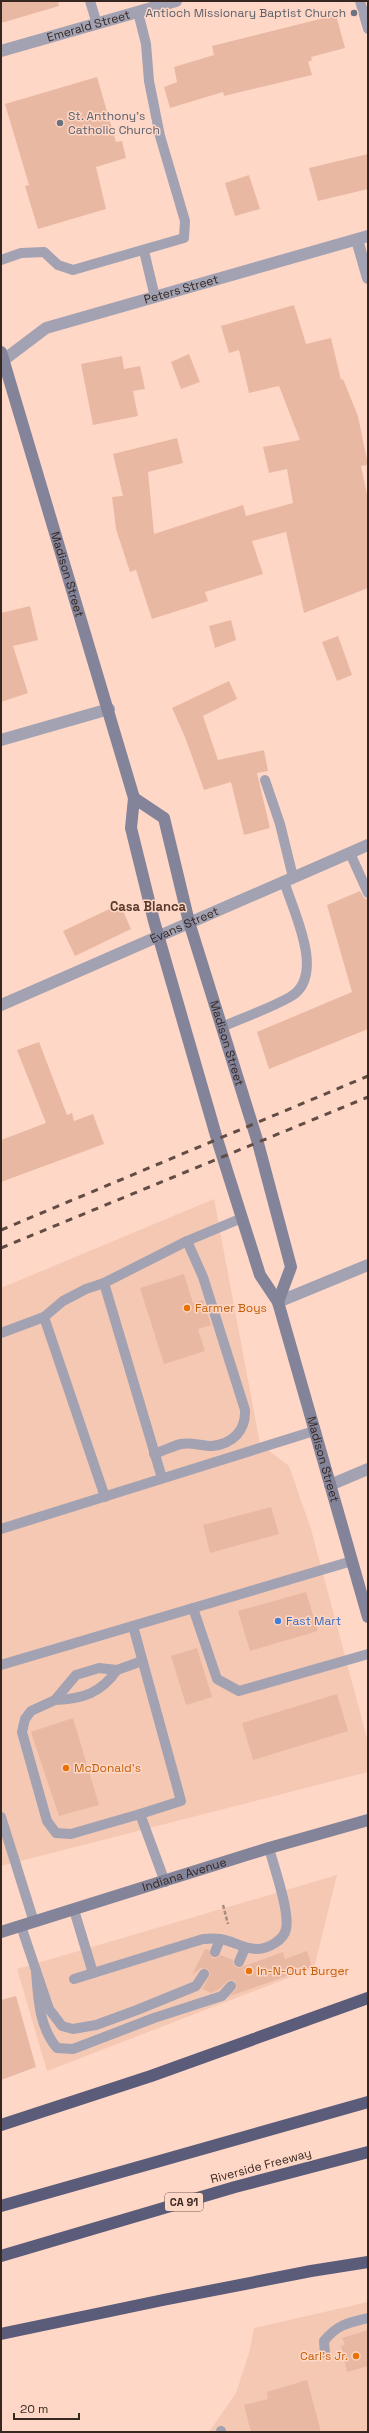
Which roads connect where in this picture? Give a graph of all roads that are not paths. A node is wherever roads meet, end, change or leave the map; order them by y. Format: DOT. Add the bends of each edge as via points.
graph roads {
  1 [pos="90,1"];
  2 [pos="176,1"];
  3 [pos="360,1"];
  4 [pos="138,12"];
  5 [pos="97,24"];
  6 [pos="368,29"];
  7 [pos="1,51"];
  8 [pos="362,238"];
  9 [pos="144,251"];
  10 [pos="1,260"];
  11 [pos="368,278"];
  12 [pos="155,297"];
  13 [pos="2,358"];
  14 [pos="109,709"];
  15 [pos="1,740"];
  16 [pos="266,780"];
  17 [pos="134,798"];
  18 [pos="368,845"];
  19 [pos="350,852"];
  20 [pos="288,879"];
  21 [pos="368,893"];
  22 [pos="189,922"];
  23 [pos="159,936"];
  24 [pos="1,1005"];
  25 [pos="222,1027"];
  26 [pos="242,1218"];
  27 [pos="187,1241"];
  28 [pos="368,1265"];
  29 [pos="104,1283"];
  30 [pos="278,1302"];
  31 [pos="44,1317"];
  32 [pos="1,1333"];
  33 [pos="314,1431"];
  34 [pos="154,1454"];
  35 [pos="368,1468"];
  36 [pos="162,1478"];
  37 [pos="330,1485"];
  38 [pos="105,1496"];
  39 [pos="1,1529"];
  40 [pos="352,1561"];
  41 [pos="193,1608"];
  42 [pos="368,1617"];
  43 [pos="133,1626"];
  44 [pos="368,1654"];
  45 [pos="142,1661"];
  46 [pos="1,1665"];
  47 [pos="118,1670"];
  48 [pos="55,1700"];
  49 [pos="140,1814"];
  50 [pos="1,1817"];
  51 [pos="368,1820"];
  52 [pos="3,1834"];
  53 [pos="269,1848"];
  54 [pos="165,1882"];
  55 [pos="74,1910"];
  56 [pos="34,1922"];
  57 [pos="21,1926"];
  58 [pos="1,1932"];
  59 [pos="220,1939"];
  60 [pos="245,1948"];
  61 [pos="215,1952"];
  62 [pos="239,1962"];
  63 [pos="36,1971"];
  64 [pos="93,1973"];
  65 [pos="204,1974"];
  66 [pos="74,1979"];
  67 [pos="231,1986"];
  68 [pos="368,1998"];
  69 [pos="368,2102"];
  70 [pos="1,2124"];
  71 [pos="368,2152"];
  72 [pos="1,2206"];
  73 [pos="1,2256"];
  74 [pos="368,2262"];
  75 [pos="368,2318"];
  76 [pos="1,2334"];
  77 [pos="325,2353"];
  1 -- 5 [label="lane"];
  2 -- 4 [label="street, Emerald Street"];
  3 -- 6 [label="lane"];
  4 -- 5 [label="street, Emerald Street"];
  4 -- 9 [label="lane" via="146,44 149,81 160,136 182,207 186,231 184,238"];
  5 -- 7 [label="street, Emerald Street"];
  8 -- 11 [label="street"];
  8 -- 12 [label="street, Peters Street"];
  9 -- 10 [label="lane" via="73,270 58,265 44,252 21,253"];
  9 -- 12 [label="lane"];
  12 -- 13 [label="street, Peters Street" via="46,328"];
  13 -- 14 [label="street, Madison Street"];
  14 -- 15 [label="street"];
  14 -- 17 [label="street, Madison Street"];
  16 -- 20 [label="lane" via="280,824"];
  17 -- 22 [label="street, Madison Street" via="164,818"];
  17 -- 23 [label="street, Madison Street" via="131,828"];
  18 -- 19 [label="street, Evans Street"];
  19 -- 20 [label="street, Evans Street"];
  19 -- 21 [label="lane"];
  20 -- 22 [label="street, Evans Street"];
  20 -- 25 [label="lane" via="309,959 303,984 291,997"];
  22 -- 23 [label="street, Evans Street"];
  22 -- 25 [label="street, Madison Street"];
  23 -- 24 [label="street, Evans Street"];
  23 -- 26 [label="street, Madison Street"];
  25 -- 30 [label="street, Madison Street" via="258,1143 291,1267"];
  26 -- 27 [label="lane"];
  26 -- 30 [label="street, Madison Street" via="260,1276"];
  27 -- 29 [label="lane"];
  27 -- 34 [label="lane" via="203,1277 245,1410 246,1421 241,1432 225,1444 181,1444"];
  28 -- 30 [label="street"];
  29 -- 31 [label="lane" via="63,1301"];
  29 -- 34 [label="lane"];
  30 -- 33 [label="street, Madison Street"];
  31 -- 32 [label="lane"];
  31 -- 38 [label="lane"];
  33 -- 36 [label="lane"];
  33 -- 37 [label="street, Madison Street"];
  34 -- 36 [label="lane"];
  35 -- 37 [label="street"];
  36 -- 38 [label="lane"];
  37 -- 40 [label="street, Madison Street"];
  38 -- 39 [label="lane"];
  40 -- 41 [label="lane"];
  40 -- 42 [label="street, Madison Street"];
  41 -- 43 [label="lane"];
  41 -- 44 [label="lane" via="217,1679 239,1691"];
  43 -- 45 [label="lane"];
  43 -- 46 [label="lane"];
  45 -- 47 [label="lane"];
  45 -- 49 [label="lane" via="181,1801"];
  47 -- 48 [label="lane" via="100,1690 78,1697"];
  47 -- 48 [label="lane" via="98,1668 76,1675"];
  48 -- 49 [label="lane" via="31,1711 25,1719 22,1732 47,1821 52,1828 56,1833 71,1834"];
  49 -- 54 [label="lane"];
  50 -- 52 [label="lane"];
  51 -- 53 [label="street, Indiana Avenue"];
  52 -- 56 [label="lane"];
  53 -- 54 [label="street, Indiana Avenue"];
  53 -- 60 [label="lane" via="286,1914 287,1929 284,1936 276,1942 259,1949"];
  54 -- 55 [label="street, Indiana Avenue"];
  55 -- 56 [label="street, Indiana Avenue"];
  55 -- 64 [label="lane"];
  56 -- 57 [label="street, Indiana Avenue"];
  57 -- 58 [label="street, Indiana Avenue"];
  57 -- 63 [label="lane"];
  59 -- 60 [label="lane"];
  59 -- 61 [label="lane"];
  59 -- 64 [label="lane" via="203,1939"];
  60 -- 62 [label="lane"];
  63 -- 65 [label="lane" via="49,2009 62,2026 73,2029 96,2025 196,1986"];
  63 -- 67 [label="lane" via="39,2007 47,2037 57,2048 73,2049 154,2018 222,1996"];
  64 -- 66 [label="lane"];
  68 -- 70 [label="highway" via="151,2076"];
  69 -- 72 [label="highway"];
  71 -- 73 [label="highway, Riverside Freeway / CA 91" via="235,2187"];
  74 -- 76 [label="highway" via="210,2290"];
  75 -- 77 [label="lane" via="338,2326 324,2341"];
}
